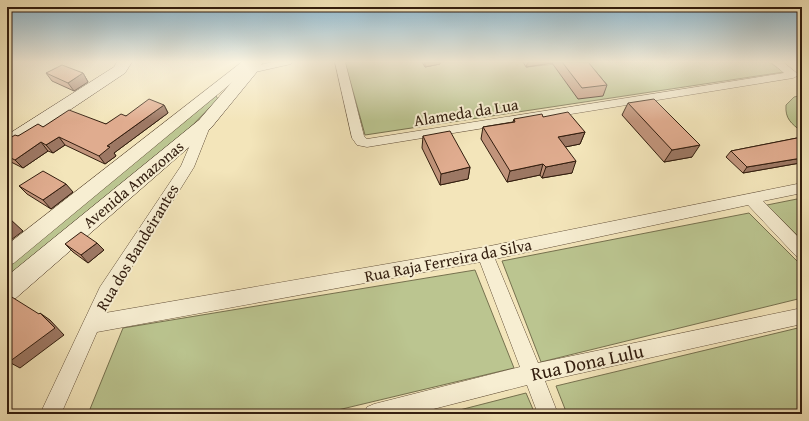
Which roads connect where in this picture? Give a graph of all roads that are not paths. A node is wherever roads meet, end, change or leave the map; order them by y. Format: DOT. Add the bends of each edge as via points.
graph roads {
  1 [pos="100,82"];
  2 [pos="229,82"];
  3 [pos="237,82"];
  4 [pos="345,82"];
  5 [pos="747,82"];
  6 [pos="205,124"];
  7 [pos="7,144"];
  8 [pos="802,188"];
  9 [pos="752,199"];
  10 [pos="802,251"];
  11 [pos="485,254"];
  12 [pos="7,257"];
  13 [pos="7,290"];
  14 [pos="802,316"];
  15 [pos="92,324"];
  16 [pos="531,374"];
  17 [pos="50,414"];
  18 [pos="374,414"];
  19 [pos="548,414"];
  1 -- 7 [label="main road"];
  2 -- 12 [label="street, Avenida Amazonas"];
  3 -- 6 [label="main road, Avenida Amazonas"];
  4 -- 5 [label="street, Alameda da Lua" via="358,138 367,144"];
  6 -- 13 [label="main road, Avenida Amazonas"];
  6 -- 15 [label="street, Rua dos Bandeirantes" via="187,167 106,292"];
  8 -- 9 [label="street, Rua Raja Ferreira da Silva"];
  9 -- 10 [label="street"];
  9 -- 11 [label="street, Rua Raja Ferreira da Silva"];
  11 -- 15 [label="street, Rua Raja Ferreira da Silva"];
  11 -- 16 [label="street"];
  14 -- 16 [label="street, Rua Dona Lulu"];
  15 -- 17 [label="street, Rua dos Bandeirantes"];
  16 -- 18 [label="street, Rua Dona Lulu"];
  16 -- 19 [label="street"];
}
